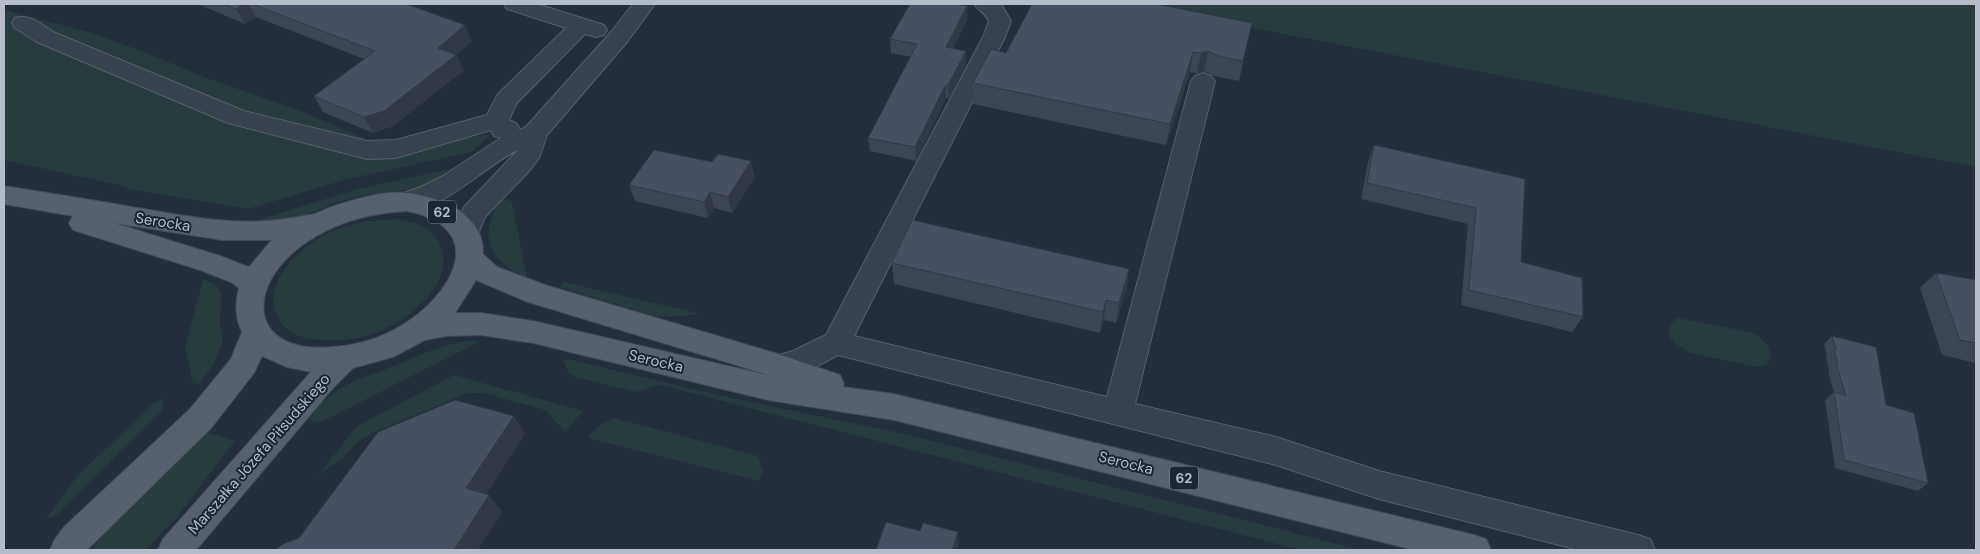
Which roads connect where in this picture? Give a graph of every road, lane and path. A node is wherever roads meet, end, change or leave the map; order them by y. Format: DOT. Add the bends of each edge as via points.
graph roads {
  1 [pos="515,4"];
  2 [pos="644,4"];
  3 [pos="985,4"];
  4 [pos="23,23"];
  5 [pos="581,25"];
  6 [pos="618,37"];
  7 [pos="1203,81"];
  8 [pos="497,120"];
  9 [pos="535,132"];
  10 [pos="4,195"];
  11 [pos="4,200"];
  12 [pos="407,202"];
  13 [pos="321,220"];
  14 [pos="468,247"];
  15 [pos="253,284"];
  16 [pos="418,330"];
  17 [pos="255,334"];
  18 [pos="836,343"];
  19 [pos="344,360"];
  20 [pos="778,366"];
  21 [pos="894,407"];
  22 [pos="1118,412"];
  23 [pos="67,550"];
  24 [pos="175,550"];
  25 [pos="1474,550"];
  26 [pos="1638,550"];
  1 -- 5 [label="street"];
  2 -- 6 [label="street"];
  3 -- 18 [label="street" via="993,8 1000,21 994,37"];
  4 -- 8 [label="street" via="45,37 238,117 367,150 396,149"];
  5 -- 6 [label="street"];
  5 -- 8 [label="street" via="506,100"];
  6 -- 9 [label="street"];
  7 -- 22 [label="street"];
  8 -- 9 [label="street" via="503,130"];
  9 -- 12 [label="street" via="505,146 452,182"];
  9 -- 14 [label="street" via="530,152 522,163 473,214"];
  10 -- 13 [label="main road, Serocka / 62" via="243,233 284,231"];
  11 -- 15 [label="main road, Serocka" via="210,262 241,275"];
  12 -- 13 [label="main road, 62" via="380,202"];
  12 -- 14 [label="main road, 62" via="432,207 453,218"];
  13 -- 15 [label="main road, 62" via="293,237 270,258"];
  14 -- 16 [label="main road, 62" via="462,283 445,308"];
  14 -- 20 [label="main road, Serocka / 62" via="487,274 538,294"];
  15 -- 17 [label="main road, 62" via="248,311"];
  16 -- 19 [label="main road, 62" via="383,349"];
  16 -- 21 [label="main road, Serocka / 62" via="446,325 509,327 768,388"];
  17 -- 19 [label="main road, 62" via="276,352 306,360"];
  17 -- 23 [label="main road" via="244,365 201,418"];
  18 -- 20 [label="street" via="798,362"];
  18 -- 22 [label="street"];
  19 -- 24 [label="main road, Marszałka Józefa Piłsudskiego" via="322,380"];
  20 -- 21 [label="main road, Serocka / 62"];
  21 -- 25 [label="main road, Serocka / 62"];
  22 -- 26 [label="street" via="1276,451 1379,485"];
}
